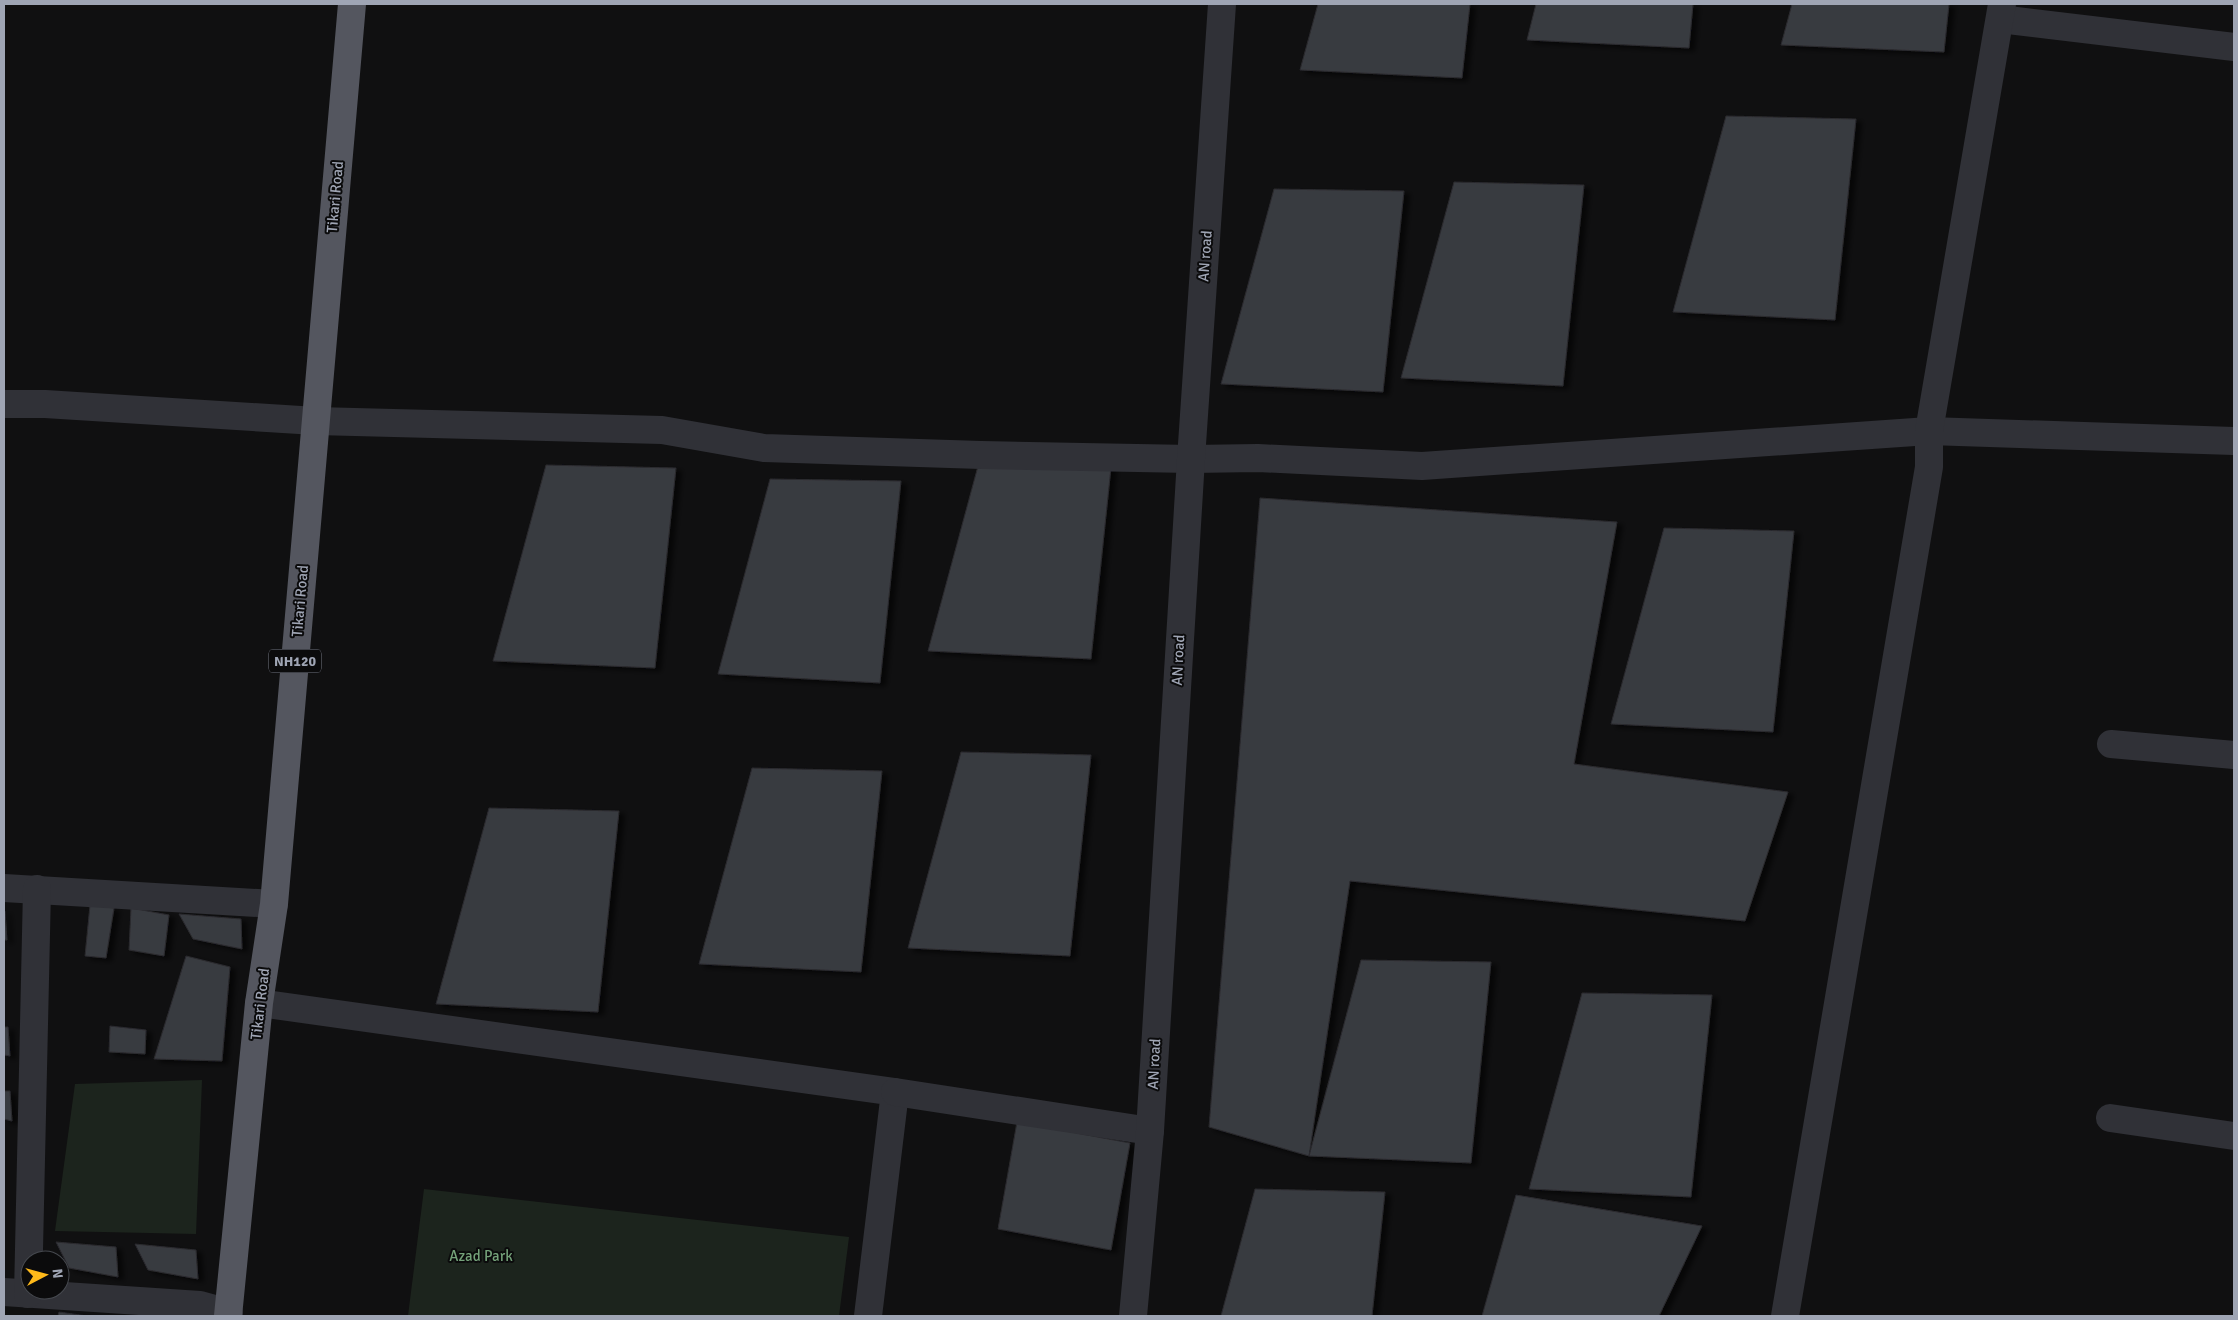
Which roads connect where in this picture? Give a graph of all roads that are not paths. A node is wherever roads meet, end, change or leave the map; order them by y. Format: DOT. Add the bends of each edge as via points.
graph roads {
  1 [pos="352,4"];
  2 [pos="1222,4"];
  3 [pos="2001,11"];
  4 [pos="2234,47"];
  5 [pos="4,404"];
  6 [pos="316,421"];
  7 [pos="1929,431"];
  8 [pos="2234,440"];
  9 [pos="1190,459"];
  10 [pos="2111,744"];
  11 [pos="2234,755"];
  12 [pos="4,888"];
  13 [pos="38,889"];
  14 [pos="274,904"];
  15 [pos="259,1004"];
  16 [pos="895,1092"];
  17 [pos="2110,1118"];
  18 [pos="1150,1130"];
  19 [pos="2234,1136"];
  20 [pos="16,1293"];
  21 [pos="228,1315"];
  22 [pos="868,1316"];
  23 [pos="1133,1316"];
  24 [pos="1785,1316"];
  1 -- 6 [label="highway, Tikari Road / NH120"];
  2 -- 9 [label="street, AN road"];
  3 -- 4 [label="street"];
  3 -- 7 [label="street"];
  5 -- 6 [label="street"];
  6 -- 9 [label="street" via="662,430 764,448"];
  6 -- 14 [label="highway, Tikari Road / NH120"];
  7 -- 8 [label="street"];
  7 -- 9 [label="street" via="1422,466 1258,458"];
  7 -- 24 [label="street" via="1930,467"];
  9 -- 18 [label="street, AN road"];
  10 -- 11 [label="street"];
  12 -- 13 [label="street"];
  13 -- 14 [label="street"];
  13 -- 20 [label="street"];
  14 -- 15 [label="highway, Tikari Road / NH120"];
  15 -- 16 [label="street"];
  15 -- 21 [label="highway, Tikari Road / NH120"];
  16 -- 18 [label="street"];
  16 -- 22 [label="street"];
  17 -- 19 [label="street"];
  18 -- 23 [label="street, AN road"];
  20 -- 21 [label="street" via="200,1304"];
}
